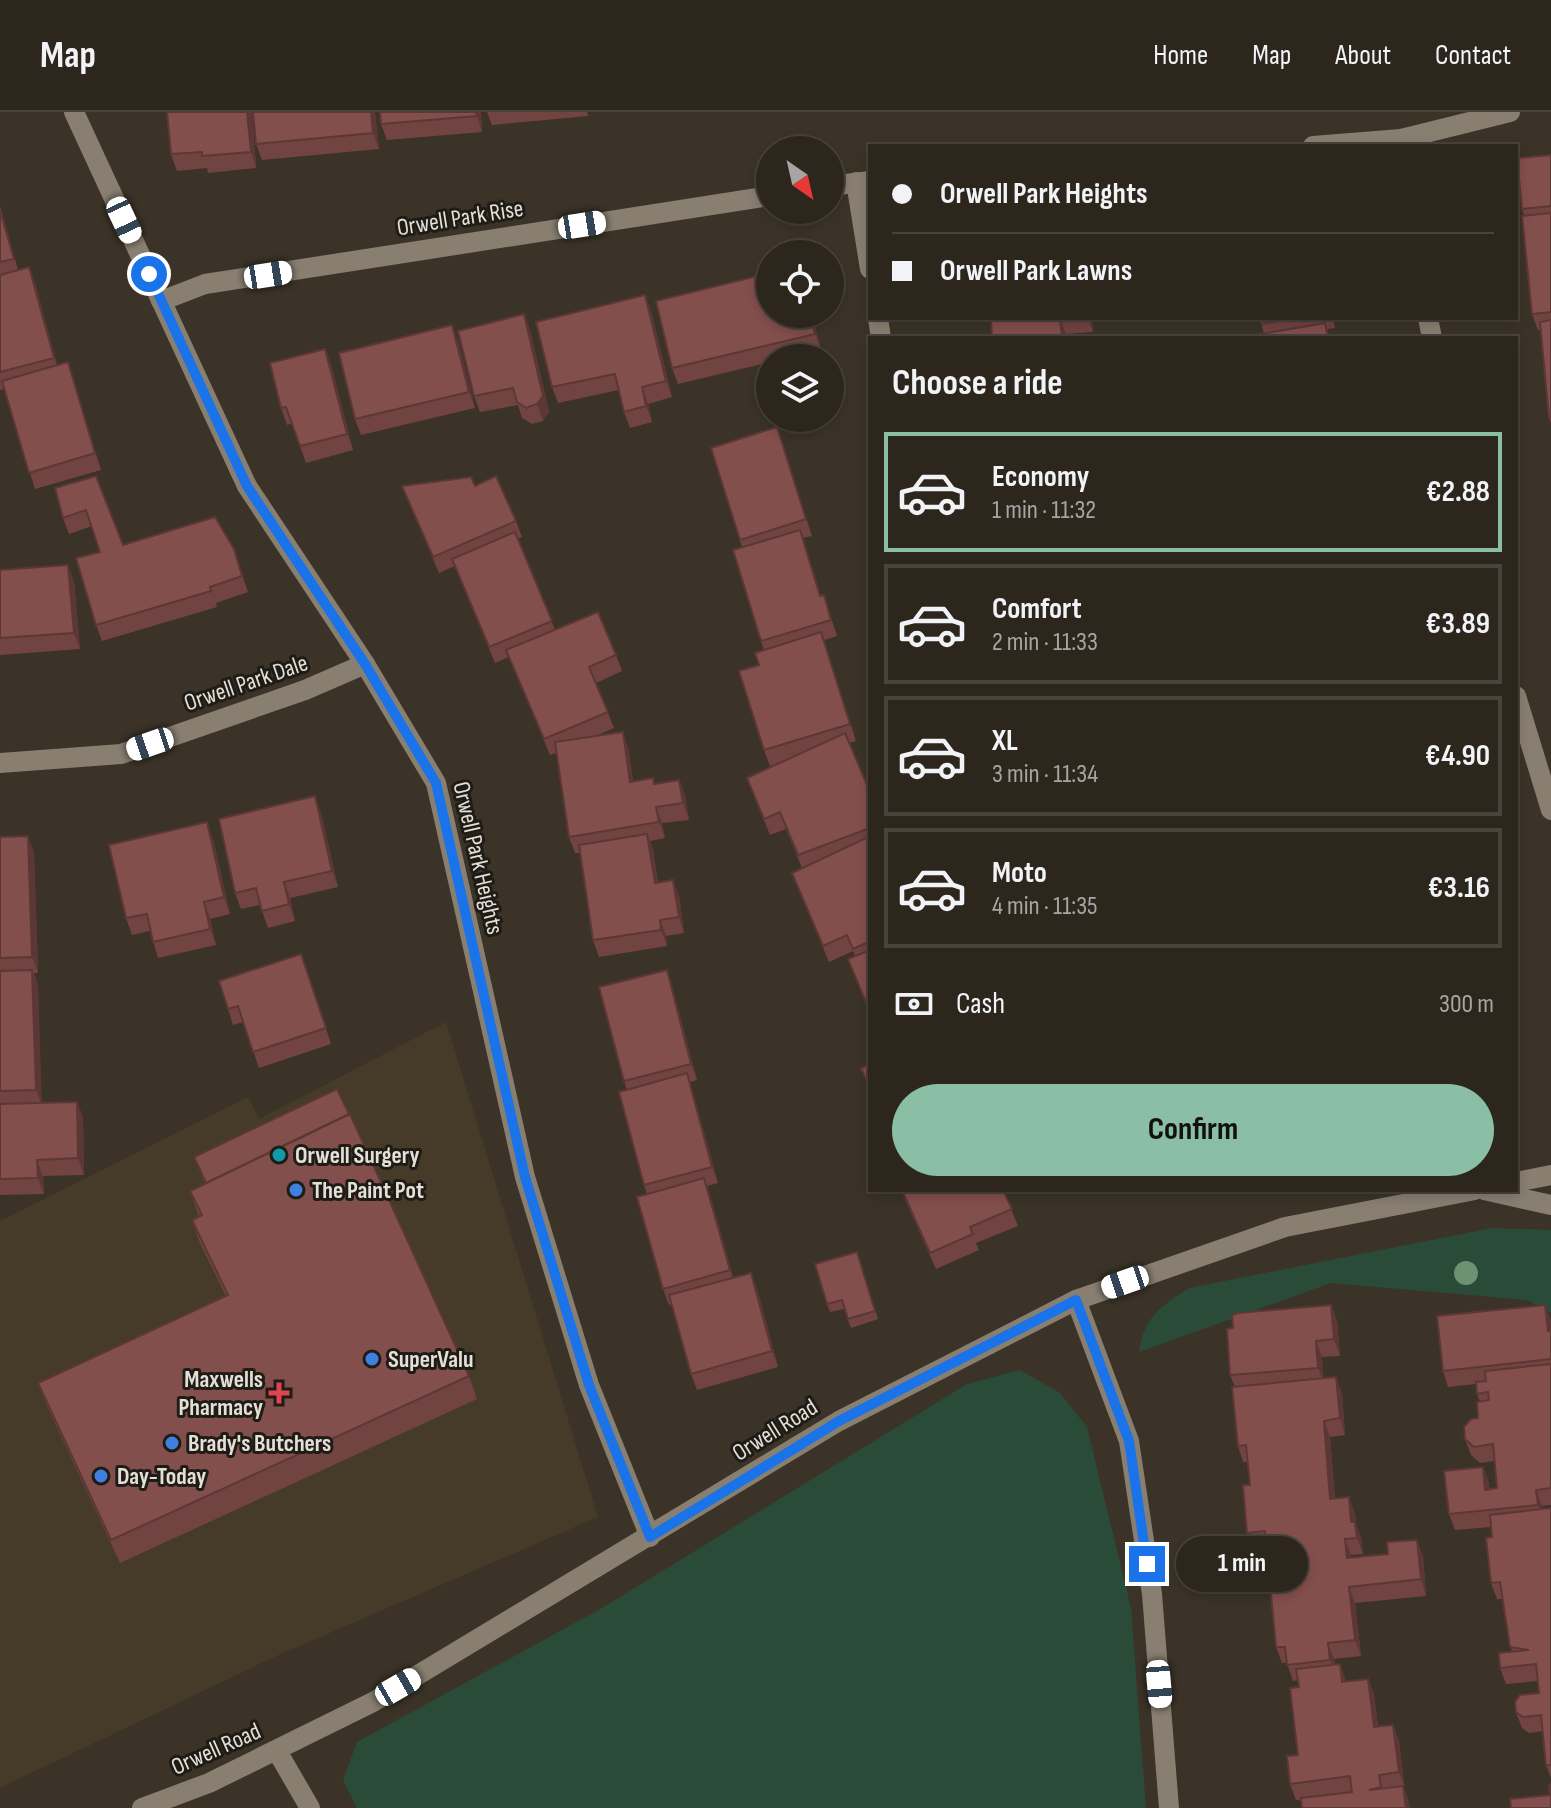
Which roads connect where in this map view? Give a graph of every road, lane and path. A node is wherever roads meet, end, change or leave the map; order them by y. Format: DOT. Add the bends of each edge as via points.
graph roads {
  1 [pos="74,112"];
  2 [pos="1510,112"];
  3 [pos="1402,142"];
  4 [pos="1358,144"];
  5 [pos="863,182"];
  6 [pos="756,198"];
  7 [pos="868,244"];
  8 [pos="161,301"];
  9 [pos="365,664"];
  10 [pos="1518,703"];
  11 [pos="0,763"];
  12 [pos="1551,810"];
  13 [pos="1551,1175"];
  14 [pos="1518,1182"];
  15 [pos="1465,1192"];
  16 [pos="1493,1192"];
  17 [pos="1551,1205"];
  18 [pos="1076,1300"];
  19 [pos="650,1537"];
  20 [pos="277,1751"];
  21 [pos="142,1808"];
  22 [pos="310,1808"];
  23 [pos="1169,1808"];
  1 -- 8 [label="street, Orwell Park Heights"];
  2 -- 3 [label="street"];
  3 -- 4 [label="street"];
  5 -- 7 [label="street"];
  6 -- 8 [label="street, Orwell Park Rise" via="205,284"];
  8 -- 9 [label="street, Orwell Park Heights" via="247,486"];
  9 -- 11 [label="street, Orwell Park Dale" via="121,754"];
  9 -- 19 [label="street, Orwell Park Heights" via="436,783 525,1177 589,1385"];
  10 -- 12 [label="street"];
  13 -- 14 [label="street"];
  15 -- 18 [label="street, Orwell Road" via="1285,1227"];
  16 -- 17 [label="street"];
  18 -- 19 [label="street, Orwell Road" via="839,1421"];
  18 -- 23 [label="street" via="1129,1441 1152,1594"];
  19 -- 20 [label="street, Orwell Road" via="373,1702"];
  20 -- 21 [label="street, Orwell Road"];
  20 -- 22 [label="street"];
}
